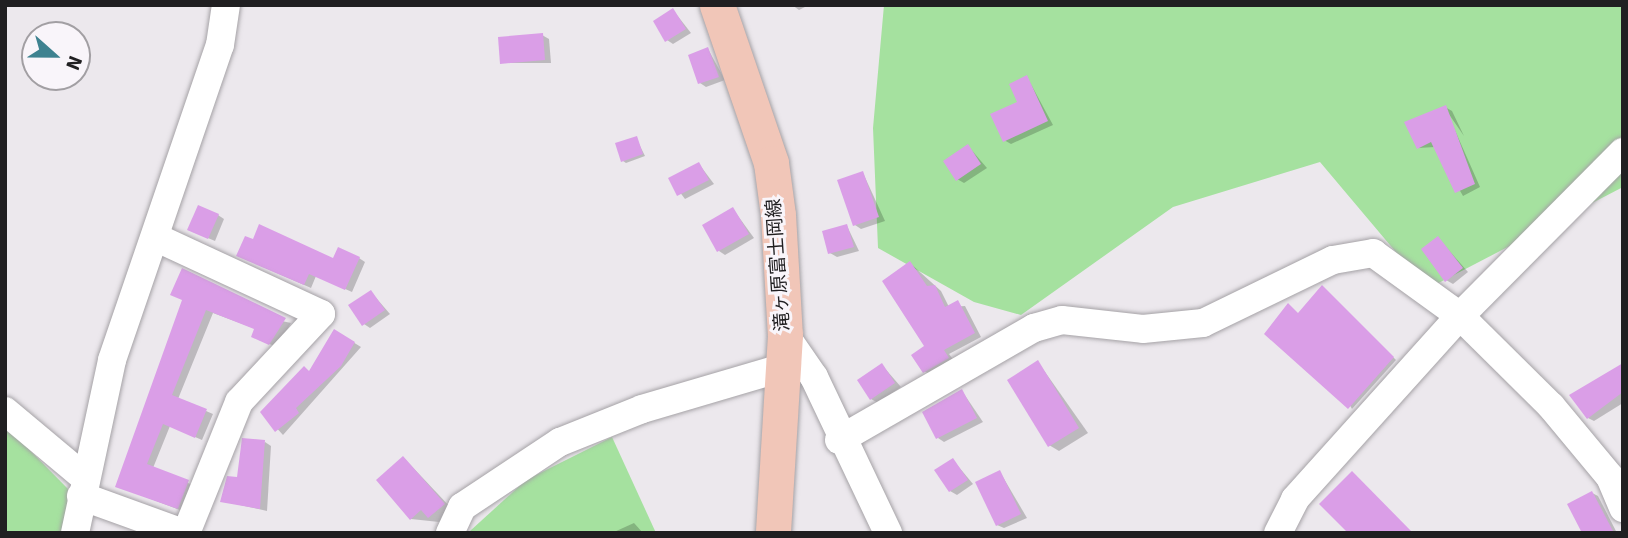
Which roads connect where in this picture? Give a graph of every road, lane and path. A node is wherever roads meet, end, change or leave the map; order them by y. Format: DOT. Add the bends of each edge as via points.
graph roads {
  1 [pos="226,5"];
  2 [pos="717,5"];
  3 [pos="1623,152"];
  4 [pos="155,237"];
  5 [pos="1460,316"];
  6 [pos="783,352"];
  7 [pos="5,411"];
  8 [pos="839,440"];
  9 [pos="83,487"];
  10 [pos="1623,508"];
  11 [pos="75,533"];
  12 [pos="184,533"];
  13 [pos="450,533"];
  14 [pos="773,533"];
  15 [pos="888,533"];
  16 [pos="1278,533"];
  1 -- 4 [label="street" via="219,44"];
  2 -- 6 [label="main road, 滝ヶ原富士岡線" via="771,163"];
  3 -- 5 [label="street"];
  4 -- 9 [label="street" via="112,360"];
  4 -- 12 [label="street" via="321,314 239,402"];
  5 -- 8 [label="street" via="1374,253 1333,260 1203,323 1143,329 1062,320 1034,328"];
  5 -- 10 [label="street" via="1551,406 1610,477"];
  5 -- 16 [label="street" via="1295,499"];
  6 -- 8 [label="street" via="814,377"];
  6 -- 13 [label="street" via="560,442 462,507"];
  6 -- 14 [label="main road, 滝ヶ原富士岡線"];
  7 -- 9 [label="street"];
  8 -- 15 [label="street"];
  9 -- 11 [label="street"];
  9 -- 12 [label="street"];
}
